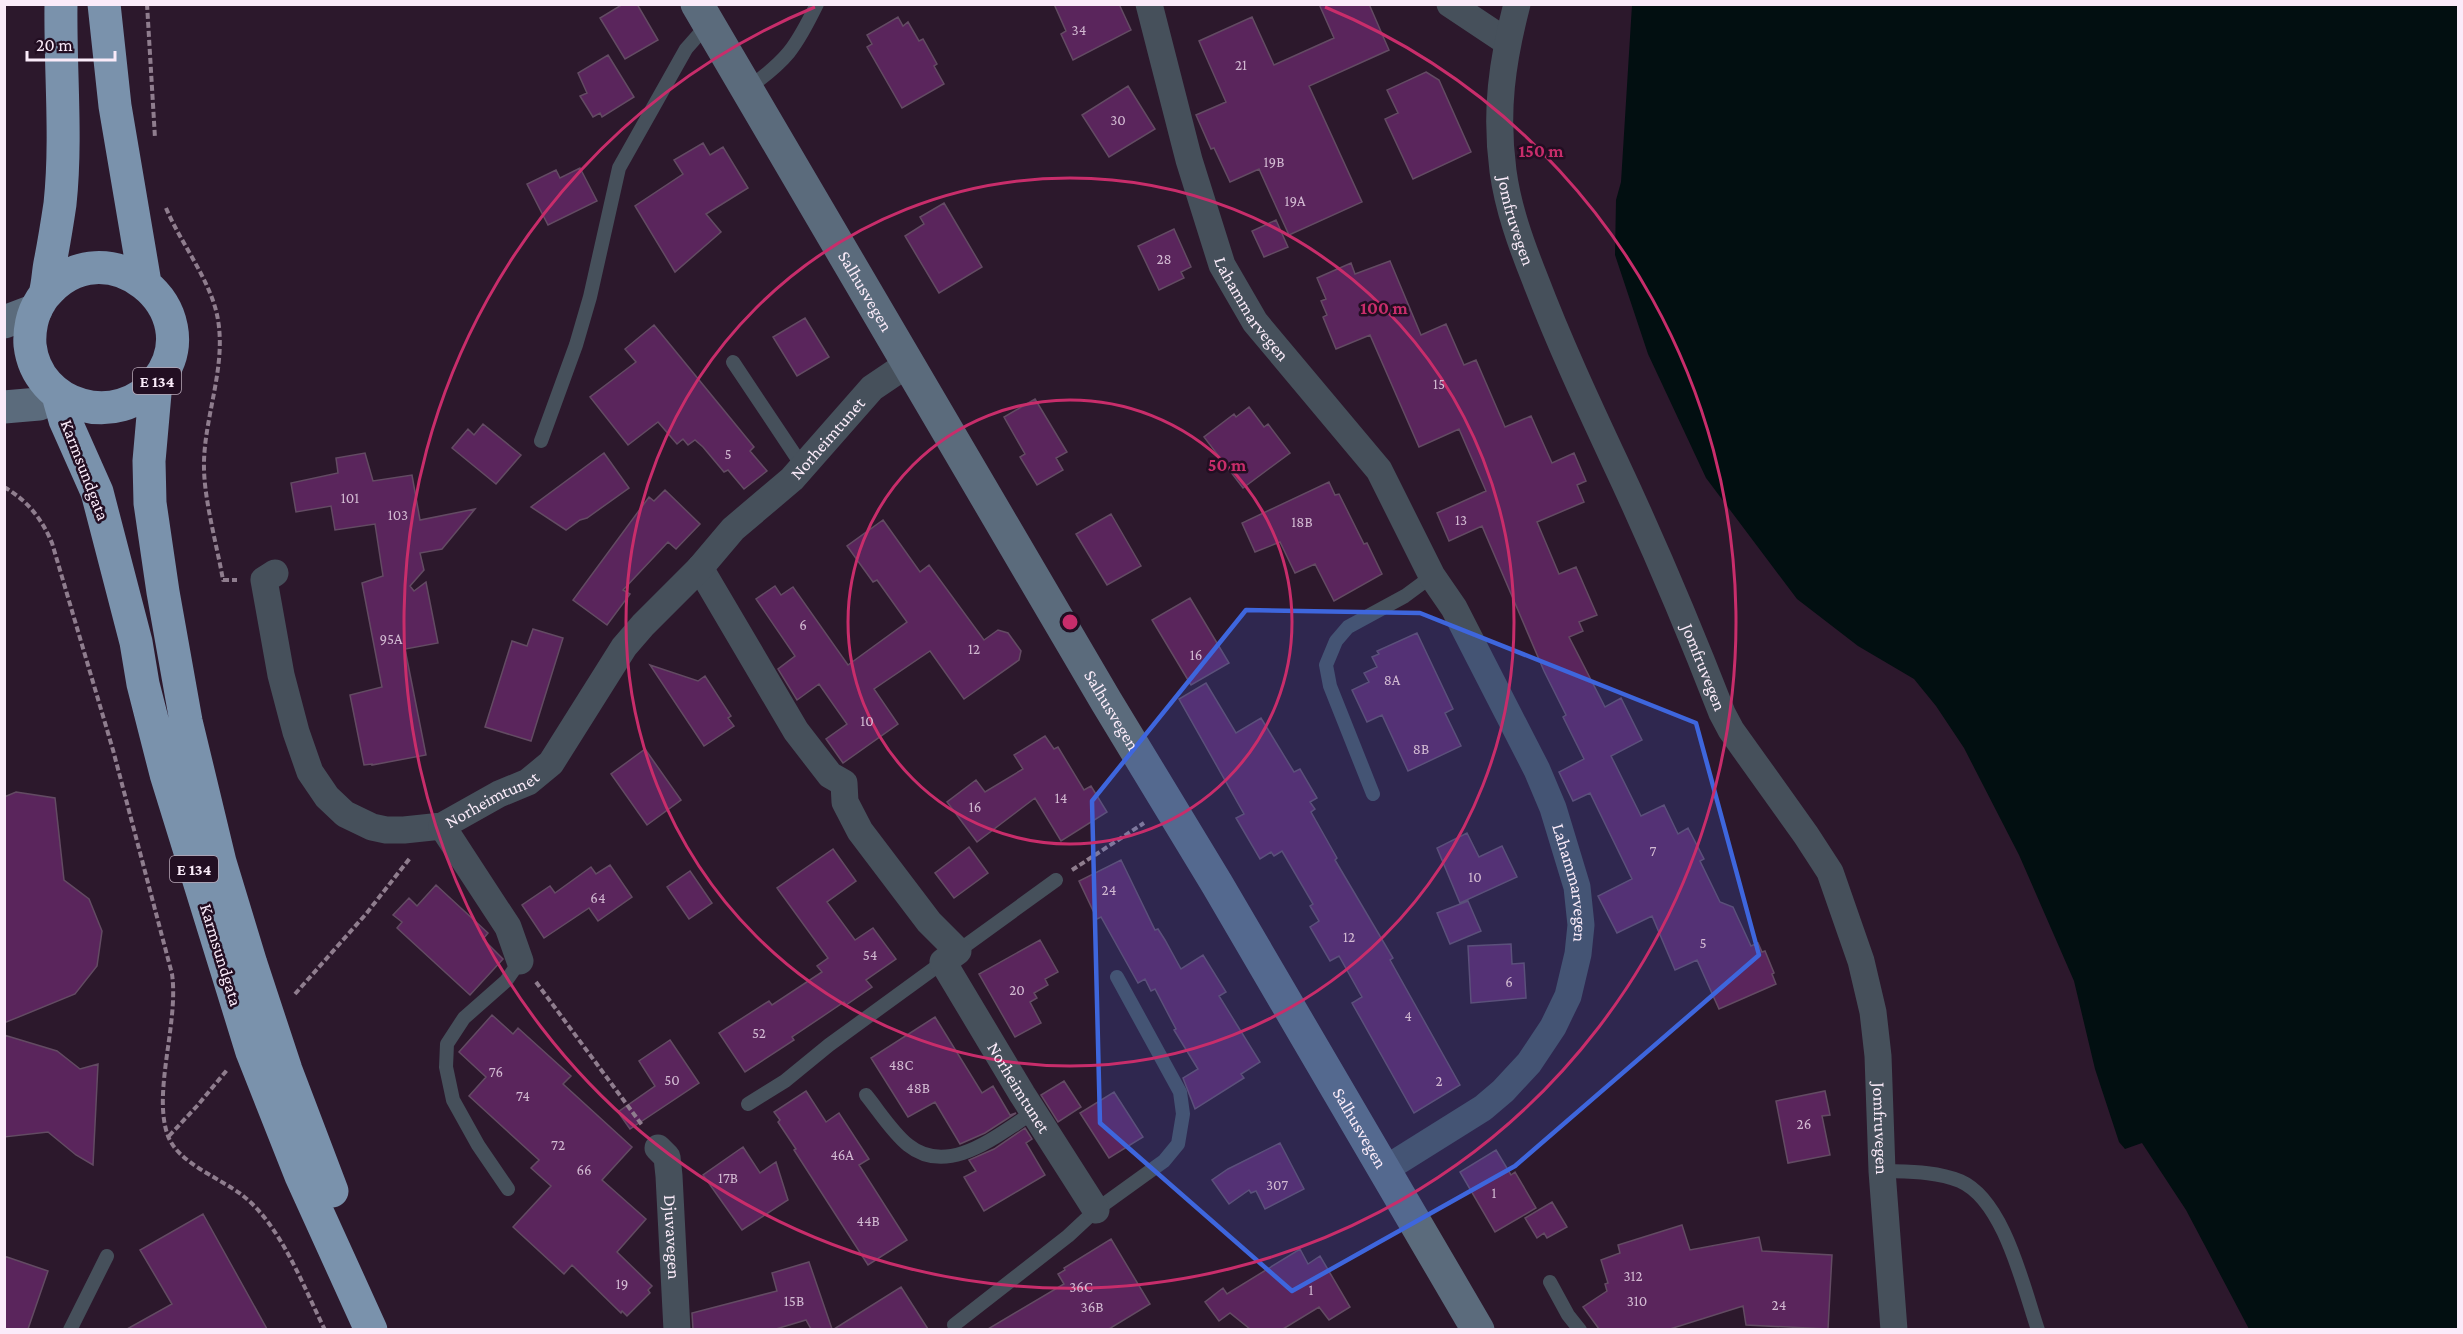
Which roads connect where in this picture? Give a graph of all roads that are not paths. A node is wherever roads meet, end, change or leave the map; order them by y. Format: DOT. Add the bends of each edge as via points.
graph roads {
  1 [pos="61,4"];
  2 [pos="104,4"];
  3 [pos="817,4"];
  4 [pos="1149,4"];
  5 [pos="1450,4"];
  6 [pos="1517,4"];
  7 [pos="702,14"];
  8 [pos="1507,42"];
  9 [pos="747,89"];
  10 [pos="145,283"];
  11 [pos="40,303"];
  12 [pos="4,322"];
  13 [pos="733,362"];
  14 [pos="909,363"];
  15 [pos="156,382"];
  16 [pos="58,395"];
  17 [pos="4,407"];
  18 [pos="541,441"];
  19 [pos="803,467"];
  20 [pos="700,567"];
  21 [pos="275,573"];
  22 [pos="1432,576"];
  23 [pos="1373,794"];
  24 [pos="442,826"];
  25 [pos="1056,880"];
  26 [pos="951,956"];
  27 [pos="520,961"];
  28 [pos="1117,977"];
  29 [pos="866,1095"];
  30 [pos="748,1104"];
  31 [pos="1034,1112"];
  32 [pos="658,1148"];
  33 [pos="1384,1170"];
  34 [pos="1882,1171"];
  35 [pos="508,1189"];
  36 [pos="1096,1210"];
  37 [pos="106,1256"];
  38 [pos="1550,1282"];
  39 [pos="954,1325"];
  40 [pos="70,1329"];
  41 [pos="370,1329"];
  42 [pos="394,1329"];
  43 [pos="677,1329"];
  44 [pos="1477,1329"];
  45 [pos="1580,1329"];
  46 [pos="1894,1329"];
  47 [pos="2038,1329"];
  1 -- 11 [label="highway, E 134" via="60,202"];
  2 -- 10 [label="highway, E 134" via="115,106"];
  3 -- 9 [label="lane" via="792,52"];
  4 -- 22 [label="street, Lahammarvegen" via="1189,160 1222,265 1255,322 1379,471"];
  5 -- 8 [label="street"];
  6 -- 8 [label="street, Jomfruvegen"];
  7 -- 9 [label="main road, Salhusvegen"];
  7 -- 18 [label="lane, Salhusvegen" via="619,168 590,297"];
  8 -- 34 [label="street, Jomfruvegen" via="1499,136 1509,206 1519,238 1558,342 1671,583 1722,713 1830,872 1861,961 1873,1012"];
  9 -- 14 [label="main road, Salhusvegen"];
  10 -- 11 [label="highway, E 134" via="120,270 92,268 63,278"];
  10 -- 15 [label="highway, E 134" via="165,308 170,324 169,356"];
  11 -- 12 [label="main road"];
  11 -- 16 [label="highway, E 134" via="30,333 34,360"];
  13 -- 19 [label="lane"];
  14 -- 19 [label="street, Norheimtunet" via="872,388"];
  14 -- 33 [label="main road, Salhusvegen"];
  15 -- 16 [label="highway, E 134" via="135,400 109,408 89,408"];
  15 -- 42 [label="highway, Karmsundgata / E 134" via="149,461 150,503 186,721 220,861 286,1070 323,1169"];
  16 -- 17 [label="main road" via="39,404"];
  16 -- 41 [label="highway, Karmsundgata / E 134" via="103,513 166,774 252,1052 301,1176"];
  19 -- 20 [label="street, Norheimtunet" via="733,529"];
  20 -- 24 [label="street, Norheimtunet" via="624,647 551,763 528,782"];
  20 -- 26 [label="street, Norheimtunet" via="796,731 830,775 844,783 845,802 860,831"];
  21 -- 24 [label="street, Norheimtunet" via="264,580 270,619 296,732 310,772 345,814 372,827 404,830"];
  22 -- 23 [label="lane" via="1405,596 1348,627 1336,641 1326,665 1330,686"];
  22 -- 33 [label="street, Lahammarvegen" via="1454,608 1537,770 1577,887 1581,925 1568,996 1553,1027 1522,1072 1483,1108"];
  24 -- 27 [label="street" via="508,927"];
  25 -- 26 [label="lane"];
  26 -- 30 [label="lane" via="785,1081"];
  26 -- 31 [label="street, Norheimtunet"];
  27 -- 35 [label="lane" via="506,981 464,1018 447,1044 446,1067 453,1100"];
  28 -- 36 [label="lane" via="1180,1092 1182,1123 1178,1144 1164,1161"];
  29 -- 31 [label="lane" via="906,1143 922,1155 939,1158 964,1154"];
  31 -- 36 [label="street, Norheimtunet"];
  32 -- 43 [label="street, Djuvavegen" via="667,1157 669,1176"];
  33 -- 44 [label="main road, Salhusvegen"];
  34 -- 46 [label="street, Jomfruvegen"];
  34 -- 47 [label="lane" via="1937,1174 1960,1182 1981,1196 1998,1218"];
  36 -- 39 [label="lane"];
  37 -- 40 [label="lane"];
  38 -- 45 [label="lane"];
}
